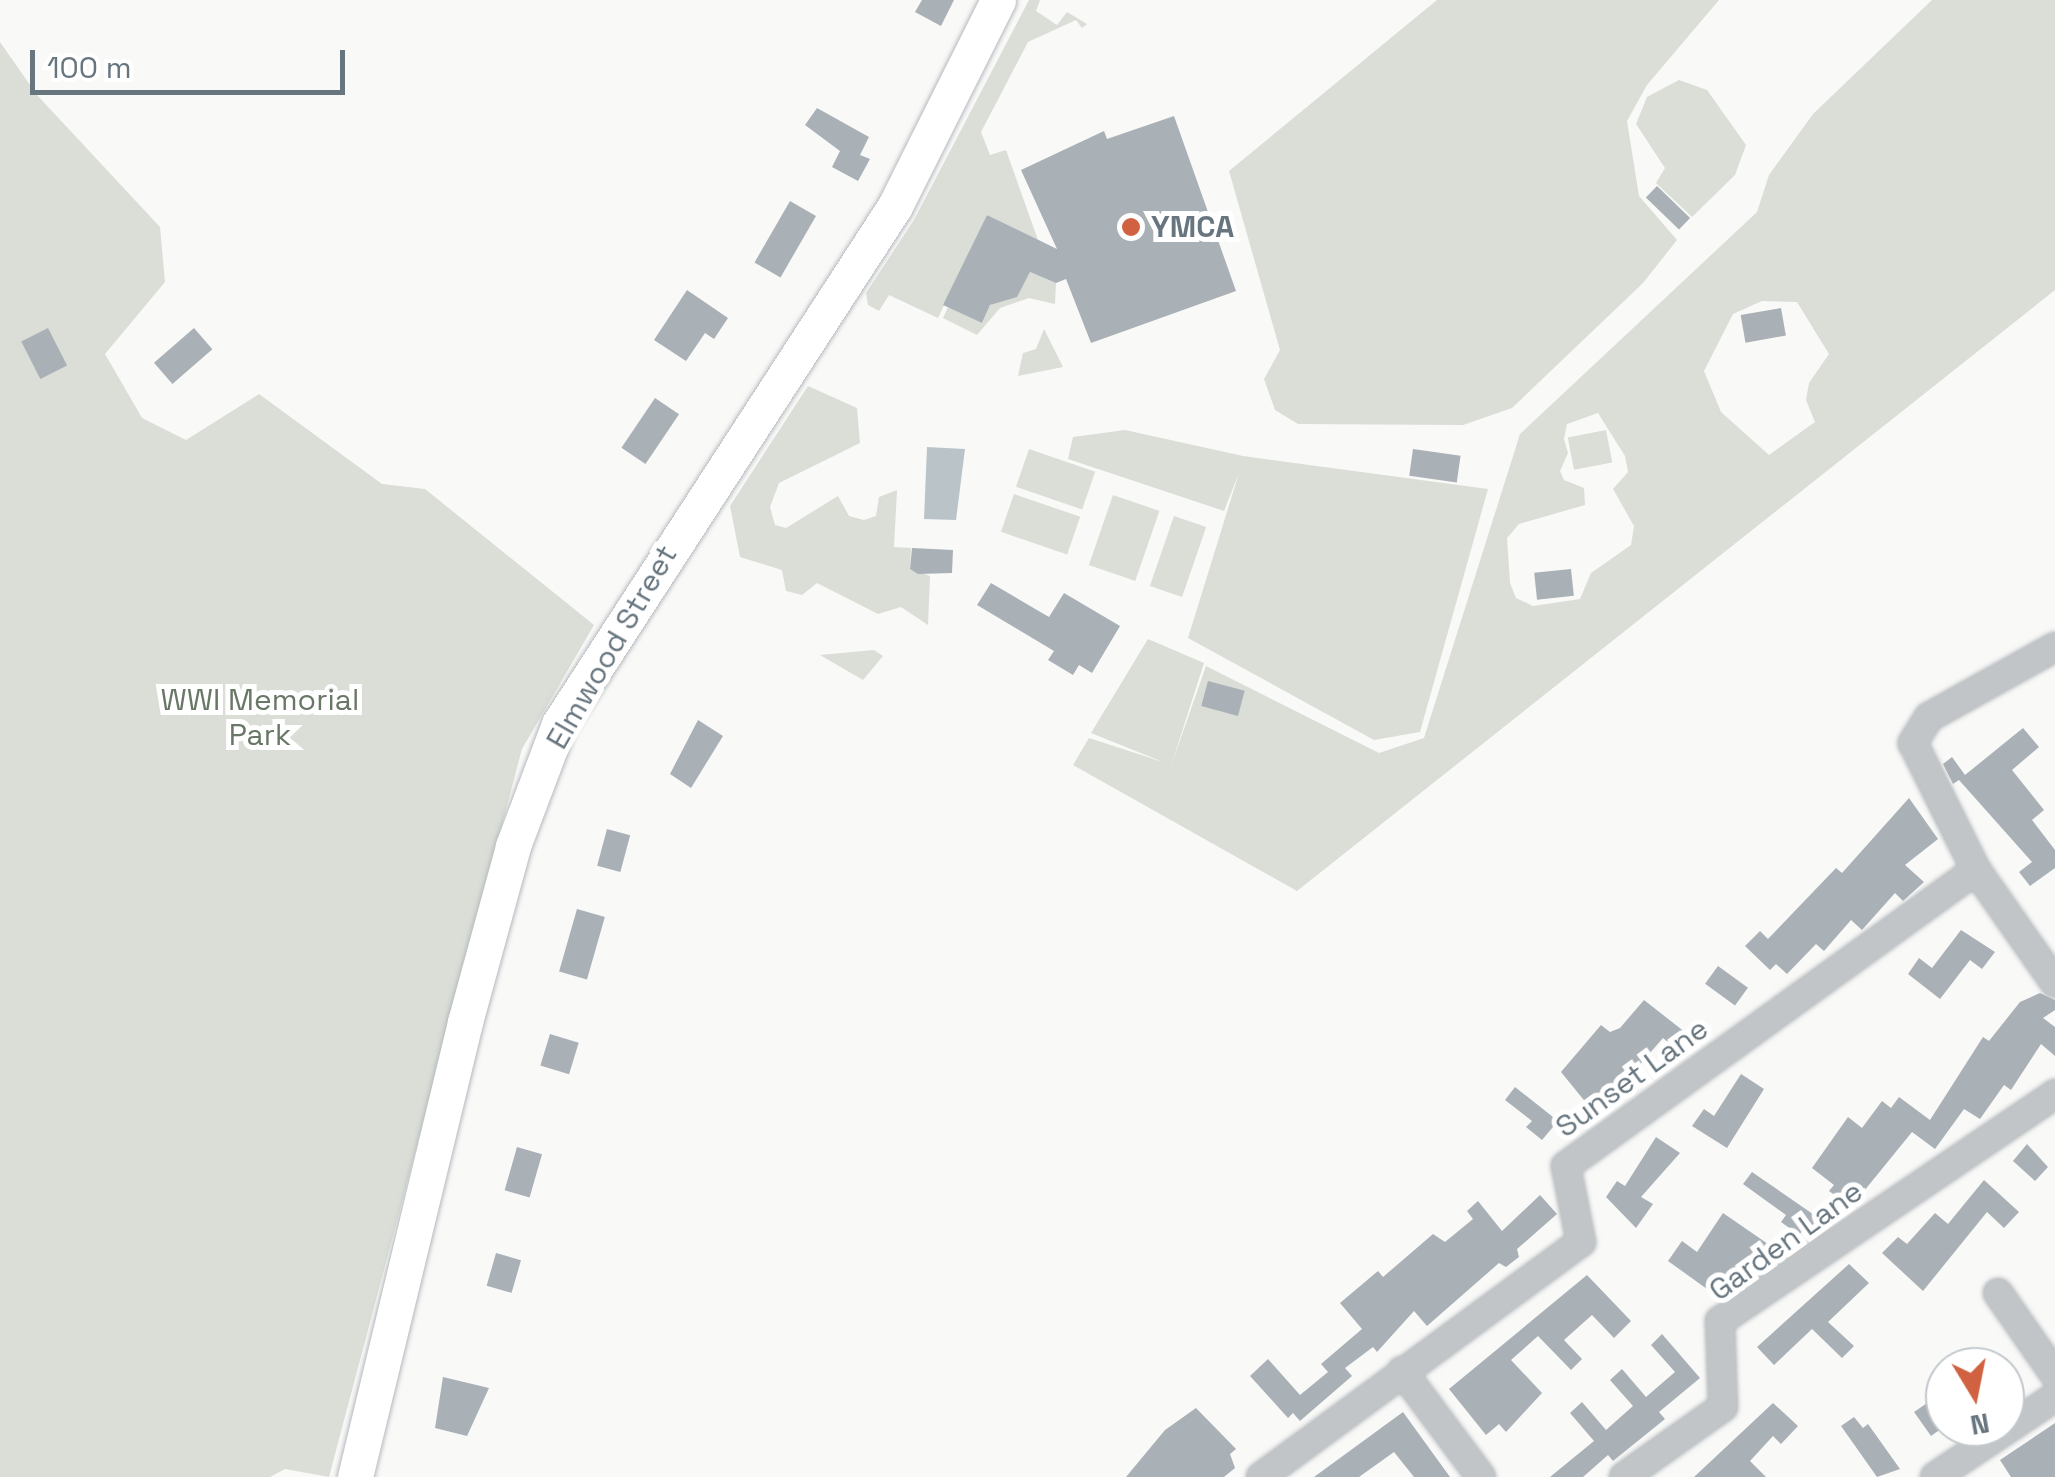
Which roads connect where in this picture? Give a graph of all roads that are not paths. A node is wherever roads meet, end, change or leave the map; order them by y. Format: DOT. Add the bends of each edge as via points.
graph roads {
  1 [pos="998,0"];
  2 [pos="2055,647"];
  3 [pos="1976,870"];
  4 [pos="2055,984"];
  5 [pos="2055,1094"];
  6 [pos="1998,1292"];
  7 [pos="1402,1371"];
  8 [pos="2055,1375"];
  9 [pos="2055,1398"];
  10 [pos="354,1477"];
  11 [pos="1261,1477"];
  12 [pos="1481,1477"];
  13 [pos="1624,1477"];
  14 [pos="1935,1477"];
  1 -- 10 [label="main road, Elmwood Street" via="895,206 559,724 513,846 465,1022"];
  2 -- 3 [label="street" via="1929,717 1913,742"];
  3 -- 4 [label="street"];
  3 -- 7 [label="street, Sunset Lane" via="1566,1166 1581,1242"];
  5 -- 13 [label="street, Garden Lane" via="1720,1322 1723,1407"];
  6 -- 8 [label="street"];
  7 -- 11 [label="street, Sunset Lane"];
  7 -- 12 [label="street"];
  9 -- 14 [label="street"];
}
